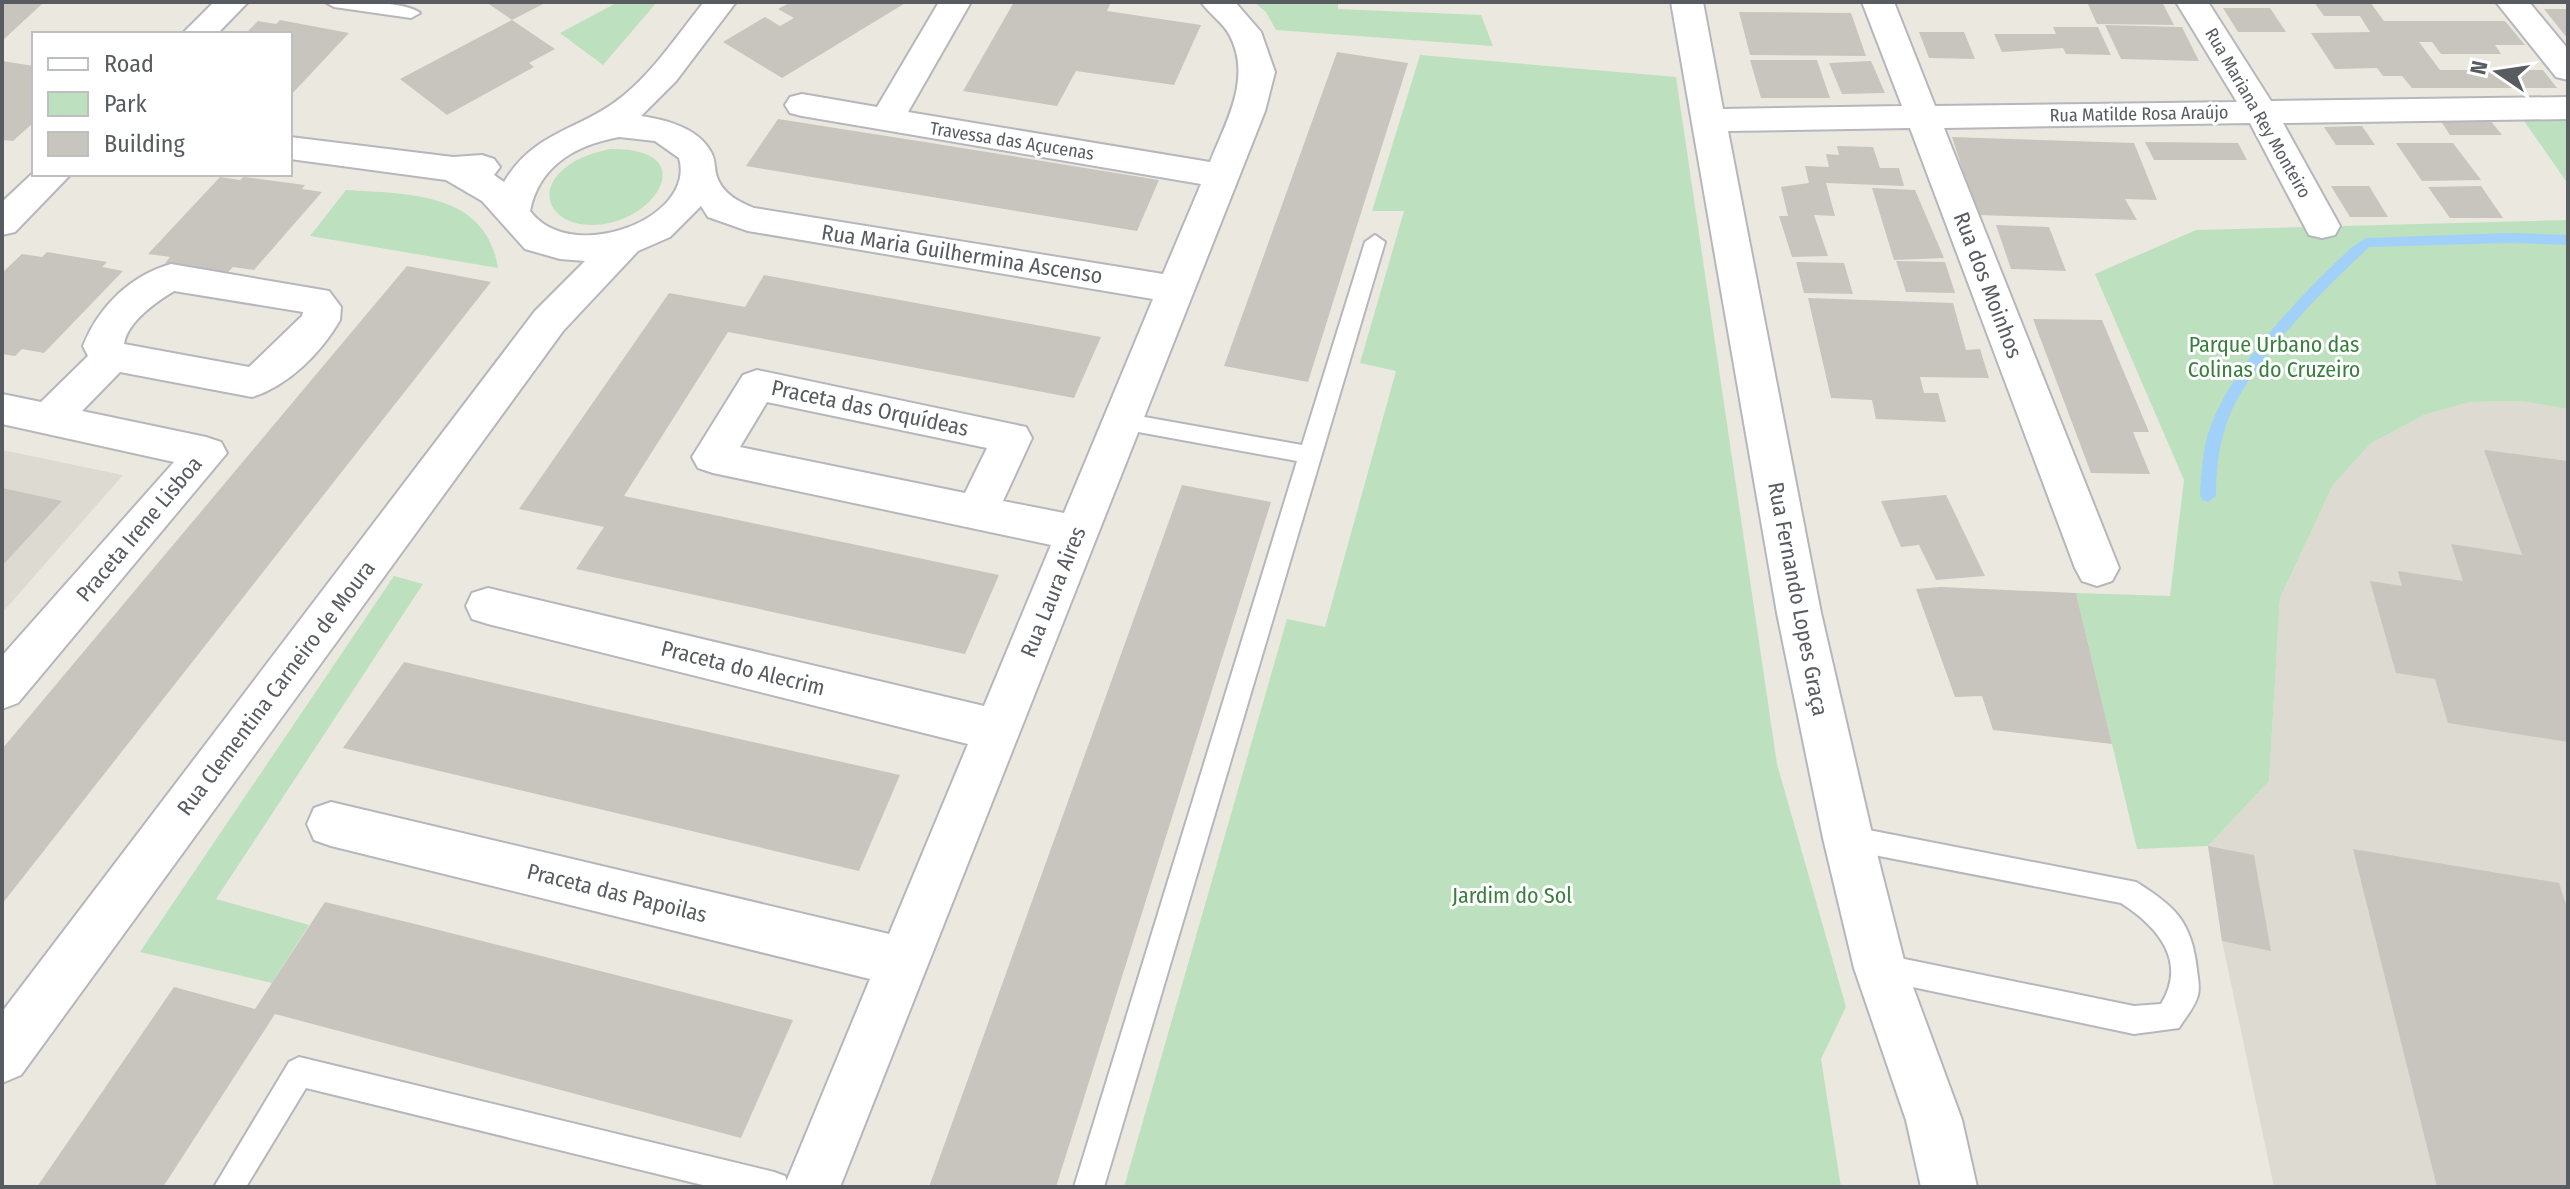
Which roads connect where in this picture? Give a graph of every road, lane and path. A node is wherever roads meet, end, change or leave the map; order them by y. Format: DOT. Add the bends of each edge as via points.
graph roads {
  1 [pos="232,2"];
  2 [pos="334,2"];
  3 [pos="720,2"];
  4 [pos="955,2"];
  5 [pos="1217,2"];
  6 [pos="1687,2"];
  7 [pos="1878,2"];
  8 [pos="2192,2"];
  9 [pos="2512,2"];
  10 [pos="411,13"];
  11 [pos="200,32"];
  12 [pos="2568,70"];
  13 [pos="655,88"];
  14 [pos="802,105"];
  15 [pos="2568,108"];
  16 [pos="2260,111"];
  17 [pos="1924,119"];
  18 [pos="886,120"];
  19 [pos="1709,120"];
  20 [pos="572,139"];
  21 [pos="686,143"];
  22 [pos="292,148"];
  23 [pos="453,169"];
  24 [pos="51,176"];
  25 [pos="1222,176"];
  26 [pos="700,179"];
  27 [pos="512,214"];
  28 [pos="748,219"];
  29 [pos="2,223"];
  30 [pos="2322,226"];
  31 [pos="638,237"];
  32 [pos="542,242"];
  33 [pos="1375,242"];
  34 [pos="1175,289"];
  35 [pos="549,321"];
  36 [pos="112,356"];
  37 [pos="2,409"];
  38 [pos="50,418"];
  39 [pos="1122,421"];
  40 [pos="1311,455"];
  41 [pos="976,513"];
  42 [pos="1077,533"];
  43 [pos="2097,568"];
  44 [pos="488,606"];
  45 [pos="2,689"];
  46 [pos="997,730"];
  47 [pos="331,824"];
  48 [pos="1848,838"];
  49 [pos="903,962"];
  50 [pos="1880,968"];
  51 [pos="2,1056"];
  52 [pos="229,1187"];
  53 [pos="774,1187"];
  54 [pos="812,1187"];
  55 [pos="1089,1187"];
  56 [pos="1949,1187"];
  1 -- 11 [label="street"];
  2 -- 10 [label="lane"];
  3 -- 13 [label="street"];
  4 -- 18 [label="street"];
  5 -- 25 [label="street, Rua Laura Aires" via="1245,32 1258,72"];
  6 -- 19 [label="street, Rua Fernando Lopes Graça"];
  7 -- 17 [label="street, Rua dos Moinhos"];
  8 -- 16 [label="street, Rua Mariana Rey Monteiro"];
  9 -- 12 [label="street"];
  13 -- 20 [label="street" via="631,109"];
  13 -- 21 [label="street" via="658,110"];
  14 -- 18 [label="street, Travessa das Açucenas"];
  15 -- 16 [label="street, Rua Matilde Rosa Araújo"];
  16 -- 17 [label="street, Rua Matilde Rosa Araújo"];
  16 -- 30 [label="street, Rua Mariana Rey Monteiro"];
  17 -- 19 [label="street, Rua Matilde Rosa Araújo"];
  17 -- 43 [label="street, Rua dos Moinhos"];
  18 -- 25 [label="street, Travessa das Açucenas"];
  19 -- 48 [label="street, Rua Fernando Lopes Graça" via="1799,613"];
  20 -- 21 [label="street" via="639,127"];
  20 -- 23 [label="street" via="494,166"];
  20 -- 27 [label="street" via="522,175 512,195"];
  21 -- 26 [label="street" via="698,159"];
  22 -- 23 [label="street"];
  23 -- 27 [label="street" via="478,180"];
  24 -- 29 [label="street"];
  25 -- 34 [label="street, Rua Laura Aires"];
  26 -- 28 [label="street, Rua Maria Guilhermina Ascenso" via="721,208"];
  26 -- 31 [label="street, Rua Clementina Carneiro de Moura" via="674,217"];
  27 -- 32 [label="street, Rua Clementina Carneiro de Moura" via="522,230"];
  28 -- 31 [label="street, Rua Maria Guilhermina Ascenso" via="690,223"];
  28 -- 34 [label="street, Rua Maria Guilhermina Ascenso"];
  31 -- 32 [label="street" via="568,249"];
  31 -- 35 [label="street, Rua Clementina Carneiro de Moura"];
  32 -- 35 [label="street, Rua Clementina Carneiro de Moura" via="558,290"];
  33 -- 40 [label="lane"];
  34 -- 39 [label="street, Rua Laura Aires"];
  35 -- 51 [label="street, Rua Clementina Carneiro de Moura"];
  36 -- 36 [label="street" via="252,382 270,374 321,320 322,307 316,301 171,277 156,282 106,333 102,346"];
  36 -- 38 [label="street"];
  37 -- 38 [label="street, Praceta Irene Lisboa"];
  38 -- 45 [label="street, Praceta Irene Lisboa" via="206,453"];
  39 -- 40 [label="lane"];
  39 -- 42 [label="street, Rua Laura Aires"];
  40 -- 55 [label="lane"];
  41 -- 41 [label="street, Praceta das Orquídeas" via="930,503 713,457 757,385 1012,438"];
  41 -- 42 [label="street, Praceta das Orquídeas"];
  42 -- 46 [label="street, Rua Laura Aires"];
  44 -- 46 [label="street, Praceta do Alecrim"];
  46 -- 49 [label="street, Rua Laura Aires"];
  47 -- 49 [label="street, Praceta das Papoilas"];
  48 -- 50 [label="street, Rua Fernando Lopes Graça"];
  48 -- 50 [label="lane" via="2126,891 2171,925 2181,950 2185,992 2169,1018 2134,1020"];
  49 -- 54 [label="street, Rua Laura Aires"];
  50 -- 56 [label="street, Rua Fernando Lopes Graça" via="1934,1120"];
  52 -- 53 [label="lane" via="299,1072"];
}
